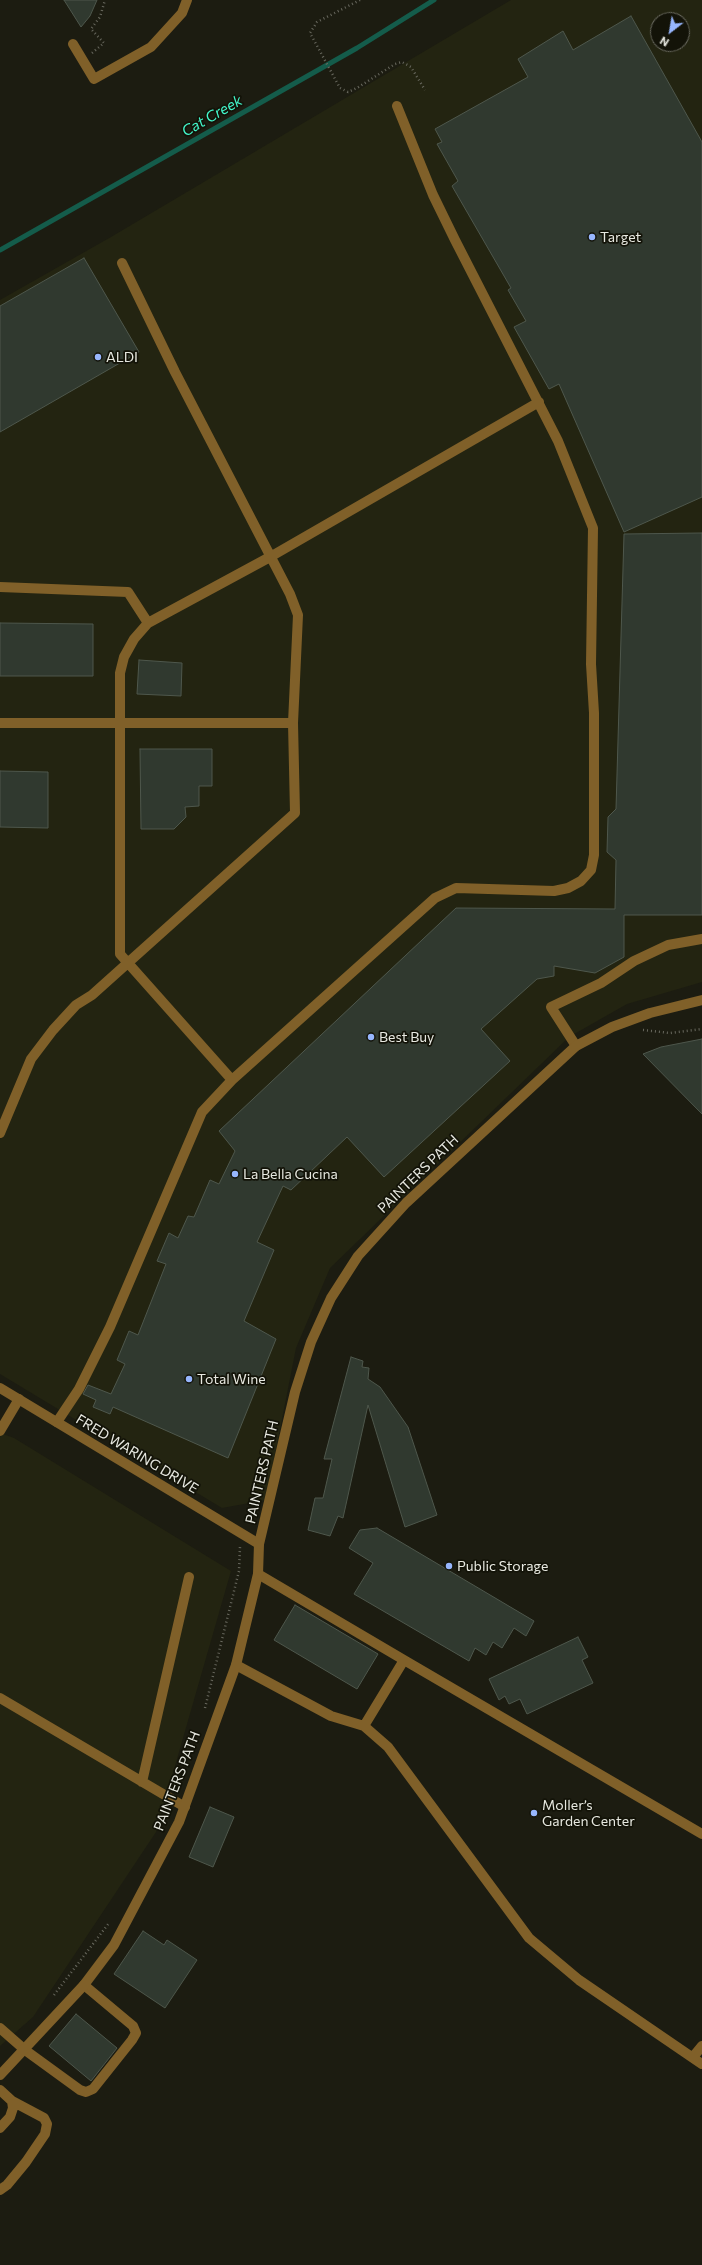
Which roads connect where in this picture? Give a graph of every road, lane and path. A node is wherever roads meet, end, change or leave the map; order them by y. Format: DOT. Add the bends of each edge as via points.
graph roads {
  1 [pos="105,0"];
  2 [pos="187,0"];
  3 [pos="360,0"];
  4 [pos="73,44"];
  5 [pos="84,60"];
  6 [pos="425,90"];
  7 [pos="397,106"];
  8 [pos="122,263"];
  9 [pos="539,402"];
  10 [pos="270,557"];
  11 [pos="0,587"];
  12 [pos="148,623"];
  13 [pos="0,723"];
  14 [pos="293,723"];
  15 [pos="120,724"];
  16 [pos="702,939"];
  17 [pos="128,964"];
  18 [pos="702,1000"];
  19 [pos="702,1029"];
  20 [pos="639,1030"];
  21 [pos="576,1046"];
  22 [pos="232,1080"];
  23 [pos="0,1133"];
  24 [pos="0,1388"];
  25 [pos="19,1399"];
  26 [pos="57,1422"];
  27 [pos="0,1431"];
  28 [pos="259,1544"];
  29 [pos="240,1571"];
  30 [pos="258,1574"];
  31 [pos="189,1577"];
  32 [pos="404,1660"];
  33 [pos="236,1665"];
  34 [pos="0,1698"];
  35 [pos="204,1710"];
  36 [pos="364,1726"];
  37 [pos="142,1782"];
  38 [pos="185,1807"];
  39 [pos="702,1834"];
  40 [pos="110,1922"];
  41 [pos="84,1985"];
  42 [pos="52,1999"];
  43 [pos="0,2028"];
  44 [pos="702,2046"];
  45 [pos="25,2050"];
  46 [pos="693,2057"];
  47 [pos="702,2064"];
  48 [pos="0,2075"];
  49 [pos="0,2090"];
  50 [pos="12,2101"];
  51 [pos="0,2128"];
  52 [pos="0,2190"];
  1 -- 5 [label="path" via="100,17 91,29 104,43"];
  2 -- 5 [label="street" via="182,12 151,47 94,79"];
  3 -- 6 [label="path" via="317,22 310,33 340,88 348,92 402,62 411,67"];
  4 -- 5 [label="street"];
  7 -- 9 [label="street" via="452,233"];
  8 -- 10 [label="street"];
  9 -- 10 [label="street"];
  9 -- 22 [label="street" via="558,441 593,528 591,664 594,713 594,855 591,870 581,881 568,888 456,888 435,898"];
  10 -- 12 [label="street"];
  10 -- 14 [label="street" via="298,615"];
  11 -- 12 [label="street" via="128,592"];
  12 -- 15 [label="street" via="134,639 124,657 120,673"];
  13 -- 15 [label="street"];
  14 -- 15 [label="street"];
  14 -- 17 [label="street" via="296,813"];
  15 -- 17 [label="street" via="120,954"];
  16 -- 21 [label="street" via="668,945 634,961 602,983 551,1007"];
  17 -- 22 [label="street"];
  17 -- 23 [label="street" via="92,995 76,1005 37,1049"];
  18 -- 21 [label="street, PAINTERS PATH" via="650,1013 612,1027"];
  19 -- 20 [label="path" via="670,1033"];
  21 -- 28 [label="street, PAINTERS PATH" via="381,1229 358,1256 331,1298 311,1342 295,1392"];
  22 -- 26 [label="street" via="202,1112 110,1327 78,1389"];
  24 -- 25 [label="street, FRED WARING DRIVE"];
  25 -- 26 [label="street, FRED WARING DRIVE"];
  25 -- 27 [label="street"];
  26 -- 28 [label="street, FRED WARING DRIVE"];
  28 -- 30 [label="street, PAINTERS PATH"];
  29 -- 35 [label="path"];
  30 -- 32 [label="street"];
  30 -- 33 [label="street, PAINTERS PATH"];
  31 -- 37 [label="street"];
  32 -- 36 [label="street"];
  32 -- 39 [label="street"];
  33 -- 36 [label="street" via="331,1716"];
  33 -- 38 [label="street, PAINTERS PATH"];
  34 -- 37 [label="street"];
  36 -- 46 [label="street" via="388,1747 529,1938 579,1980"];
  37 -- 38 [label="street"];
  38 -- 41 [label="street, PAINTERS PATH" via="114,1945"];
  40 -- 42 [label="path"];
  41 -- 45 [label="street, PAINTERS PATH"];
  41 -- 45 [label="street" via="133,2026 136,2032 93,2089 86,2092 80,2090"];
  43 -- 45 [label="street"];
  44 -- 46 [label="street"];
  45 -- 48 [label="street, PAINTERS PATH"];
  46 -- 47 [label="street"];
  49 -- 50 [label="street"];
  50 -- 51 [label="street" via="10,2117"];
  50 -- 52 [label="street" via="44,2118 47,2124 44,2134 26,2162"];
}
